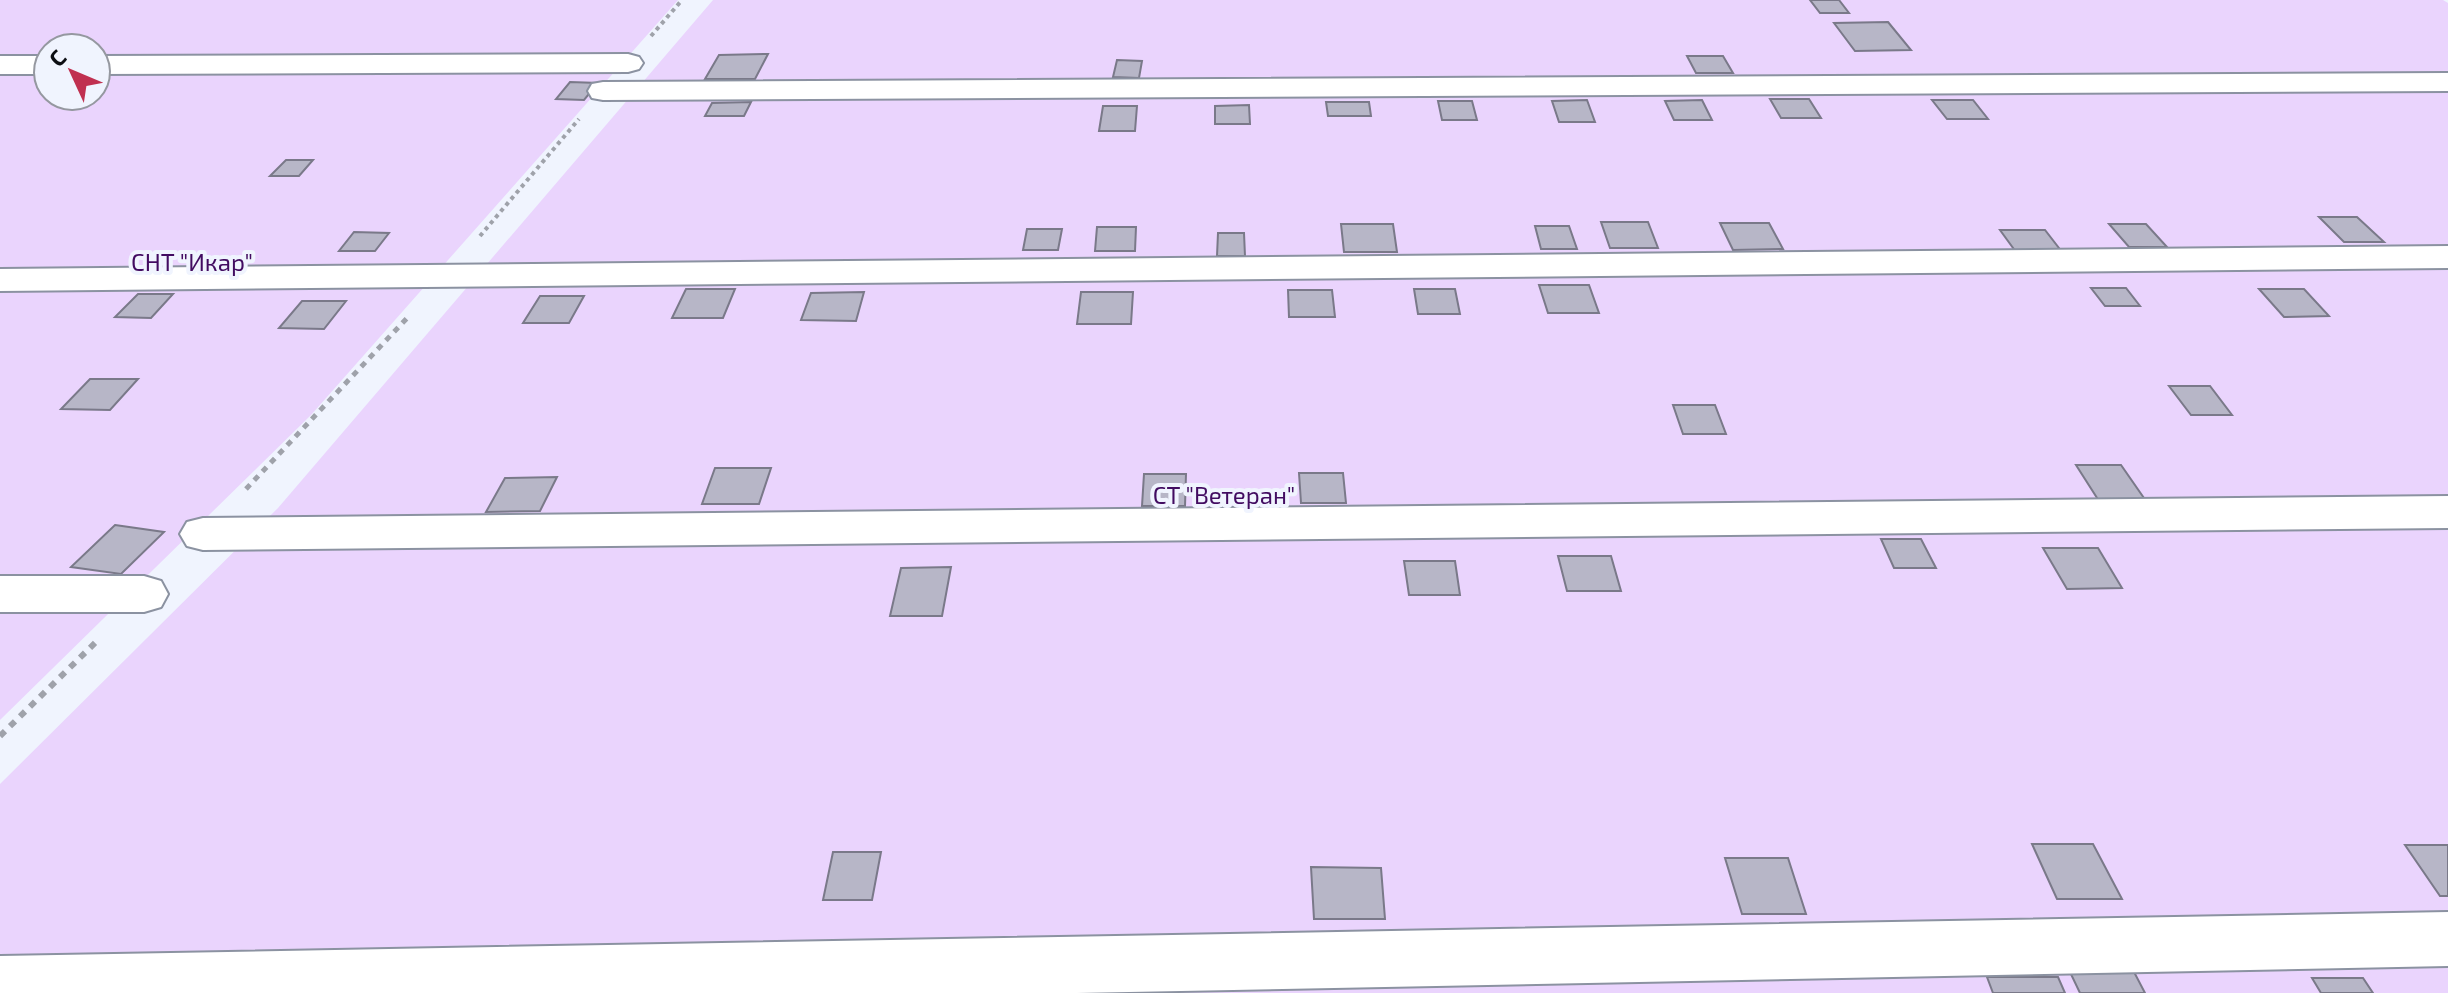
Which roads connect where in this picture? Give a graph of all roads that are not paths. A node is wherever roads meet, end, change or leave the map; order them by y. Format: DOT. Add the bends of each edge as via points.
graph roads {
  1 [pos="628,63"];
  2 [pos="0,65"];
  3 [pos="32,65"];
  4 [pos="112,65"];
  5 [pos="2448,82"];
  6 [pos="603,91"];
  7 [pos="2448,257"];
  8 [pos="0,280"];
  9 [pos="2448,512"];
  10 [pos="203,534"];
  11 [pos="0,594"];
  12 [pos="144,594"];
  13 [pos="2448,939"];
  14 [pos="0,985"];
  1 -- 4 [label="lane"];
  2 -- 3 [label="lane"];
  5 -- 6 [label="lane"];
  7 -- 8 [label="lane"];
  9 -- 10 [label="lane"];
  11 -- 12 [label="lane"];
  13 -- 14 [label="lane"];
}
